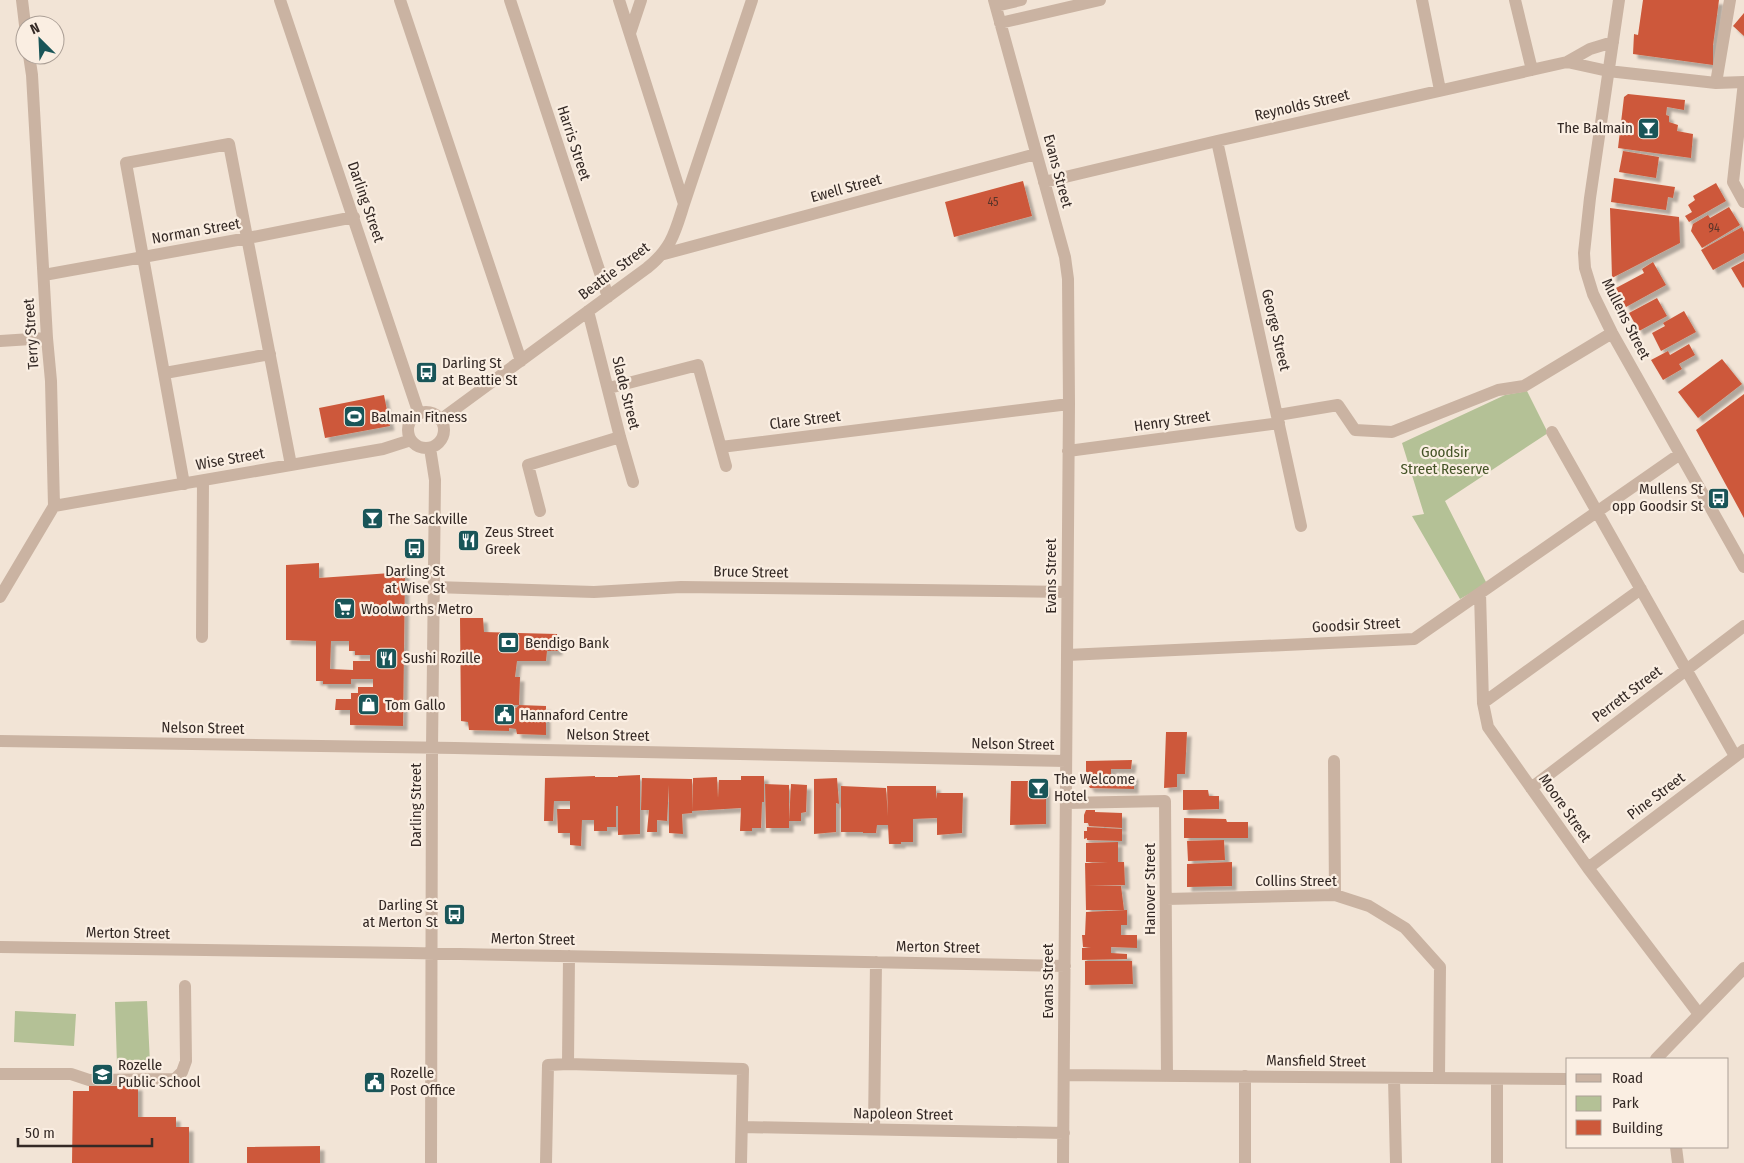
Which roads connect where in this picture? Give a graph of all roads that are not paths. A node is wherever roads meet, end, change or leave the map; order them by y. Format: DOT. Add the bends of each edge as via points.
graph roads {
  1 [pos="22,0"];
  2 [pos="280,0"];
  3 [pos="400,0"];
  4 [pos="510,0"];
  5 [pos="618,0"];
  6 [pos="641,0"];
  7 [pos="752,0"];
  8 [pos="1022,0"];
  9 [pos="1100,0"];
  10 [pos="1422,0"];
  11 [pos="1515,0"];
  12 [pos="1619,0"];
  13 [pos="1730,0"];
  14 [pos="995,3"];
  15 [pos="24,15"];
  16 [pos="1000,23"];
  17 [pos="630,33"];
  18 [pos="1613,42"];
  19 [pos="1567,62"];
  20 [pos="30,65"];
  21 [pos="1532,70"];
  22 [pos="1608,71"];
  23 [pos="1744,82"];
  24 [pos="1716,84"];
  25 [pos="1440,90"];
  26 [pos="1217,141"];
  27 [pos="1036,154"];
  28 [pos="1044,182"];
  29 [pos="1744,202"];
  30 [pos="684,204"];
  31 [pos="354,217"];
  32 [pos="248,238"];
  33 [pos="664,254"];
  34 [pos="143,258"];
  35 [pos="44,275"];
  36 [pos="608,297"];
  37 [pos="588,311"];
  38 [pos="1612,333"];
  39 [pos="47,338"];
  40 [pos="0,341"];
  41 [pos="270,354"];
  42 [pos="521,361"];
  43 [pos="165,373"];
  44 [pos="609,388"];
  45 [pos="1069,404"];
  46 [pos="419,414"];
  47 [pos="1279,419"];
  48 [pos="440,420"];
  49 [pos="1552,432"];
  50 [pos="620,437"];
  51 [pos="411,440"];
  52 [pos="721,446"];
  53 [pos="430,448"];
  54 [pos="1068,451"];
  55 [pos="1680,454"];
  56 [pos="291,465"];
  57 [pos="726,466"];
  58 [pos="203,480"];
  59 [pos="634,482"];
  60 [pos="184,484"];
  61 [pos="54,506"];
  62 [pos="540,511"];
  63 [pos="1597,511"];
  64 [pos="1301,526"];
  65 [pos="1744,567"];
  66 [pos="434,588"];
  67 [pos="1641,589"];
  68 [pos="1067,592"];
  69 [pos="1480,593"];
  70 [pos="0,597"];
  71 [pos="1744,626"];
  72 [pos="202,637"];
  73 [pos="1067,655"];
  74 [pos="1686,669"];
  75 [pos="1483,703"];
  76 [pos="0,741"];
  77 [pos="432,748"];
  78 [pos="1740,753"];
  79 [pos="1066,761"];
  80 [pos="1334,761"];
  81 [pos="1531,788"];
  82 [pos="1066,803"];
  83 [pos="1588,868"];
  84 [pos="1335,895"];
  85 [pos="1166,899"];
  86 [pos="0,947"];
  87 [pos="431,953"];
  88 [pos="569,956"];
  89 [pos="876,962"];
  90 [pos="1065,966"];
  91 [pos="1744,968"];
  92 [pos="185,986"];
  93 [pos="1699,1014"];
  94 [pos="1657,1058"];
  95 [pos="568,1064"];
  96 [pos="0,1074"];
  97 [pos="1064,1075"];
  98 [pos="1167,1076"];
  99 [pos="1245,1076"];
  100 [pos="1394,1078"];
  101 [pos="1439,1078"];
  102 [pos="1497,1078"];
  103 [pos="1566,1079"];
  104 [pos="742,1127"];
  105 [pos="874,1129"];
  106 [pos="1064,1133"];
  107 [pos="1676,1148"];
  108 [pos="431,1163"];
  109 [pos="546,1163"];
  110 [pos="741,1163"];
  111 [pos="1064,1163"];
  112 [pos="1245,1163"];
  113 [pos="1396,1163"];
  114 [pos="1497,1163"];
  115 [pos="1678,1163"];
  1 -- 15 [label="street"];
  2 -- 31 [label="street, Darling Street"];
  3 -- 42 [label="street"];
  4 -- 36 [label="street, Harris Street"];
  5 -- 17 [label="street"];
  6 -- 17 [label="street"];
  7 -- 30 [label="street, Beattie Street"];
  8 -- 14 [label="street"];
  9 -- 16 [label="street"];
  10 -- 25 [label="street"];
  11 -- 21 [label="street"];
  12 -- 18 [label="street, Mullens Street"];
  13 -- 24 [label="street"];
  14 -- 16 [label="street, Evans Street"];
  16 -- 27 [label="street, Evans Street"];
  17 -- 30 [label="street"];
  18 -- 19 [label="street, Reynolds Street" via="1590,49"];
  18 -- 22 [label="street, Mullens Street"];
  19 -- 21 [label="street, Reynolds Street"];
  19 -- 22 [label="street, Reynolds Street"];
  20 -- 35 [label="street, Terry Street"];
  21 -- 25 [label="street, Reynolds Street"];
  22 -- 24 [label="street, Reynolds Street"];
  22 -- 38 [label="street, Mullens Street" via="1584,253 1593,294"];
  23 -- 24 [label="street, Reynolds Street"];
  23 -- 29 [label="street" via="1733,182"];
  25 -- 26 [label="street, Reynolds Street"];
  26 -- 28 [label="street, Reynolds Street"];
  26 -- 47 [label="street, George Street"];
  27 -- 28 [label="street, Evans Street"];
  27 -- 33 [label="street, Ewell Street"];
  28 -- 45 [label="street, Evans Street" via="1068,279"];
  30 -- 33 [label="street, Beattie Street"];
  31 -- 32 [label="street, Norman Street"];
  31 -- 46 [label="street, Darling Street"];
  32 -- 34 [label="street, Norman Street"];
  32 -- 34 [label="street" via="229,144 126,163"];
  32 -- 41 [label="street"];
  33 -- 36 [label="street, Beattie Street"];
  34 -- 35 [label="street, Norman Street"];
  34 -- 43 [label="street"];
  35 -- 39 [label="street, Terry Street"];
  36 -- 37 [label="street, Beattie Street"];
  37 -- 42 [label="street, Beattie Street"];
  37 -- 44 [label="street, Slade Street"];
  38 -- 47 [label="street, Henry Street" via="1524,386 1498,390 1392,432 1355,430 1338,405"];
  38 -- 55 [label="street, Mullens Street"];
  39 -- 40 [label="street"];
  39 -- 61 [label="street, Terry Street"];
  41 -- 43 [label="street"];
  41 -- 56 [label="street"];
  42 -- 48 [label="street, Beattie Street"];
  43 -- 60 [label="street"];
  44 -- 50 [label="street, Slade Street"];
  44 -- 52 [label="street" via="698,365"];
  45 -- 52 [label="street, Clare Street"];
  45 -- 54 [label="street, Evans Street"];
  46 -- 48 [label="street" via="431,413"];
  46 -- 51 [label="street" via="409,425"];
  47 -- 54 [label="street, Henry Street"];
  47 -- 64 [label="street, George Street"];
  48 -- 53 [label="street" via="443,437"];
  49 -- 63 [label="street"];
  50 -- 59 [label="street, Slade Street"];
  50 -- 62 [label="street" via="528,465"];
  51 -- 53 [label="street" via="419,447"];
  51 -- 56 [label="street, Wise Street" via="383,449"];
  52 -- 57 [label="street"];
  53 -- 66 [label="street, Darling Street" via="435,480"];
  54 -- 68 [label="street, Evans Street"];
  55 -- 63 [label="street, Goodsir Street"];
  55 -- 65 [label="street, Mullens Street"];
  56 -- 58 [label="street, Wise Street"];
  58 -- 60 [label="street, Wise Street"];
  58 -- 72 [label="street"];
  60 -- 61 [label="street, Wise Street"];
  61 -- 70 [label="street"];
  63 -- 67 [label="street"];
  63 -- 69 [label="street, Goodsir Street"];
  66 -- 68 [label="street, Bruce Street" via="594,592 681,588"];
  66 -- 77 [label="street, Darling Street"];
  67 -- 74 [label="street"];
  67 -- 75 [label="street"];
  68 -- 73 [label="street, Evans Street"];
  69 -- 73 [label="street, Goodsir Street" via="1414,639"];
  69 -- 75 [label="street, Moore Street"];
  71 -- 74 [label="street, Perrett Street"];
  73 -- 79 [label="street, Evans Street"];
  74 -- 78 [label="street"];
  74 -- 81 [label="street, Perrett Street"];
  75 -- 81 [label="street, Moore Street" via="1488,727"];
  76 -- 77 [label="street, Nelson Street"];
  77 -- 79 [label="street, Nelson Street"];
  77 -- 87 [label="street, Darling Street"];
  78 -- 83 [label="street, Pine Street"];
  79 -- 82 [label="street, Evans Street"];
  80 -- 84 [label="street"];
  81 -- 83 [label="street, Moore Street"];
  82 -- 85 [label="street, Hanover Street" via="1165,801"];
  82 -- 90 [label="street, Evans Street"];
  83 -- 93 [label="street, Moore Street"];
  84 -- 85 [label="street, Collins Street"];
  84 -- 101 [label="street, Collins Street" via="1369,906 1405,928 1440,968"];
  85 -- 98 [label="street, Hanover Street"];
  86 -- 87 [label="street, Merton Street"];
  87 -- 88 [label="street, Merton Street"];
  87 -- 108 [label="street, Darling Street"];
  88 -- 89 [label="street, Merton Street"];
  88 -- 95 [label="street"];
  89 -- 90 [label="street, Merton Street"];
  89 -- 105 [label="street"];
  90 -- 97 [label="street, Evans Street"];
  91 -- 93 [label="street"];
  92 -- 96 [label="street" via="186,1061 175,1079 89,1080 71,1074"];
  93 -- 94 [label="street"];
  95 -- 104 [label="street" via="743,1069"];
  95 -- 109 [label="street" via="548,1065"];
  97 -- 98 [label="street, Mansfield Street"];
  97 -- 106 [label="street, Evans Street"];
  98 -- 99 [label="street, Mansfield Street"];
  99 -- 100 [label="street, Mansfield Street"];
  99 -- 112 [label="street"];
  100 -- 101 [label="street, Mansfield Street"];
  100 -- 113 [label="street"];
  101 -- 102 [label="street, Mansfield Street"];
  102 -- 103 [label="street, Mansfield Street"];
  102 -- 114 [label="street"];
  104 -- 105 [label="street, Napoleon Street"];
  104 -- 110 [label="street"];
  105 -- 106 [label="street, Napoleon Street"];
  106 -- 111 [label="street, Evans Street"];
  107 -- 115 [label="street"];
}
